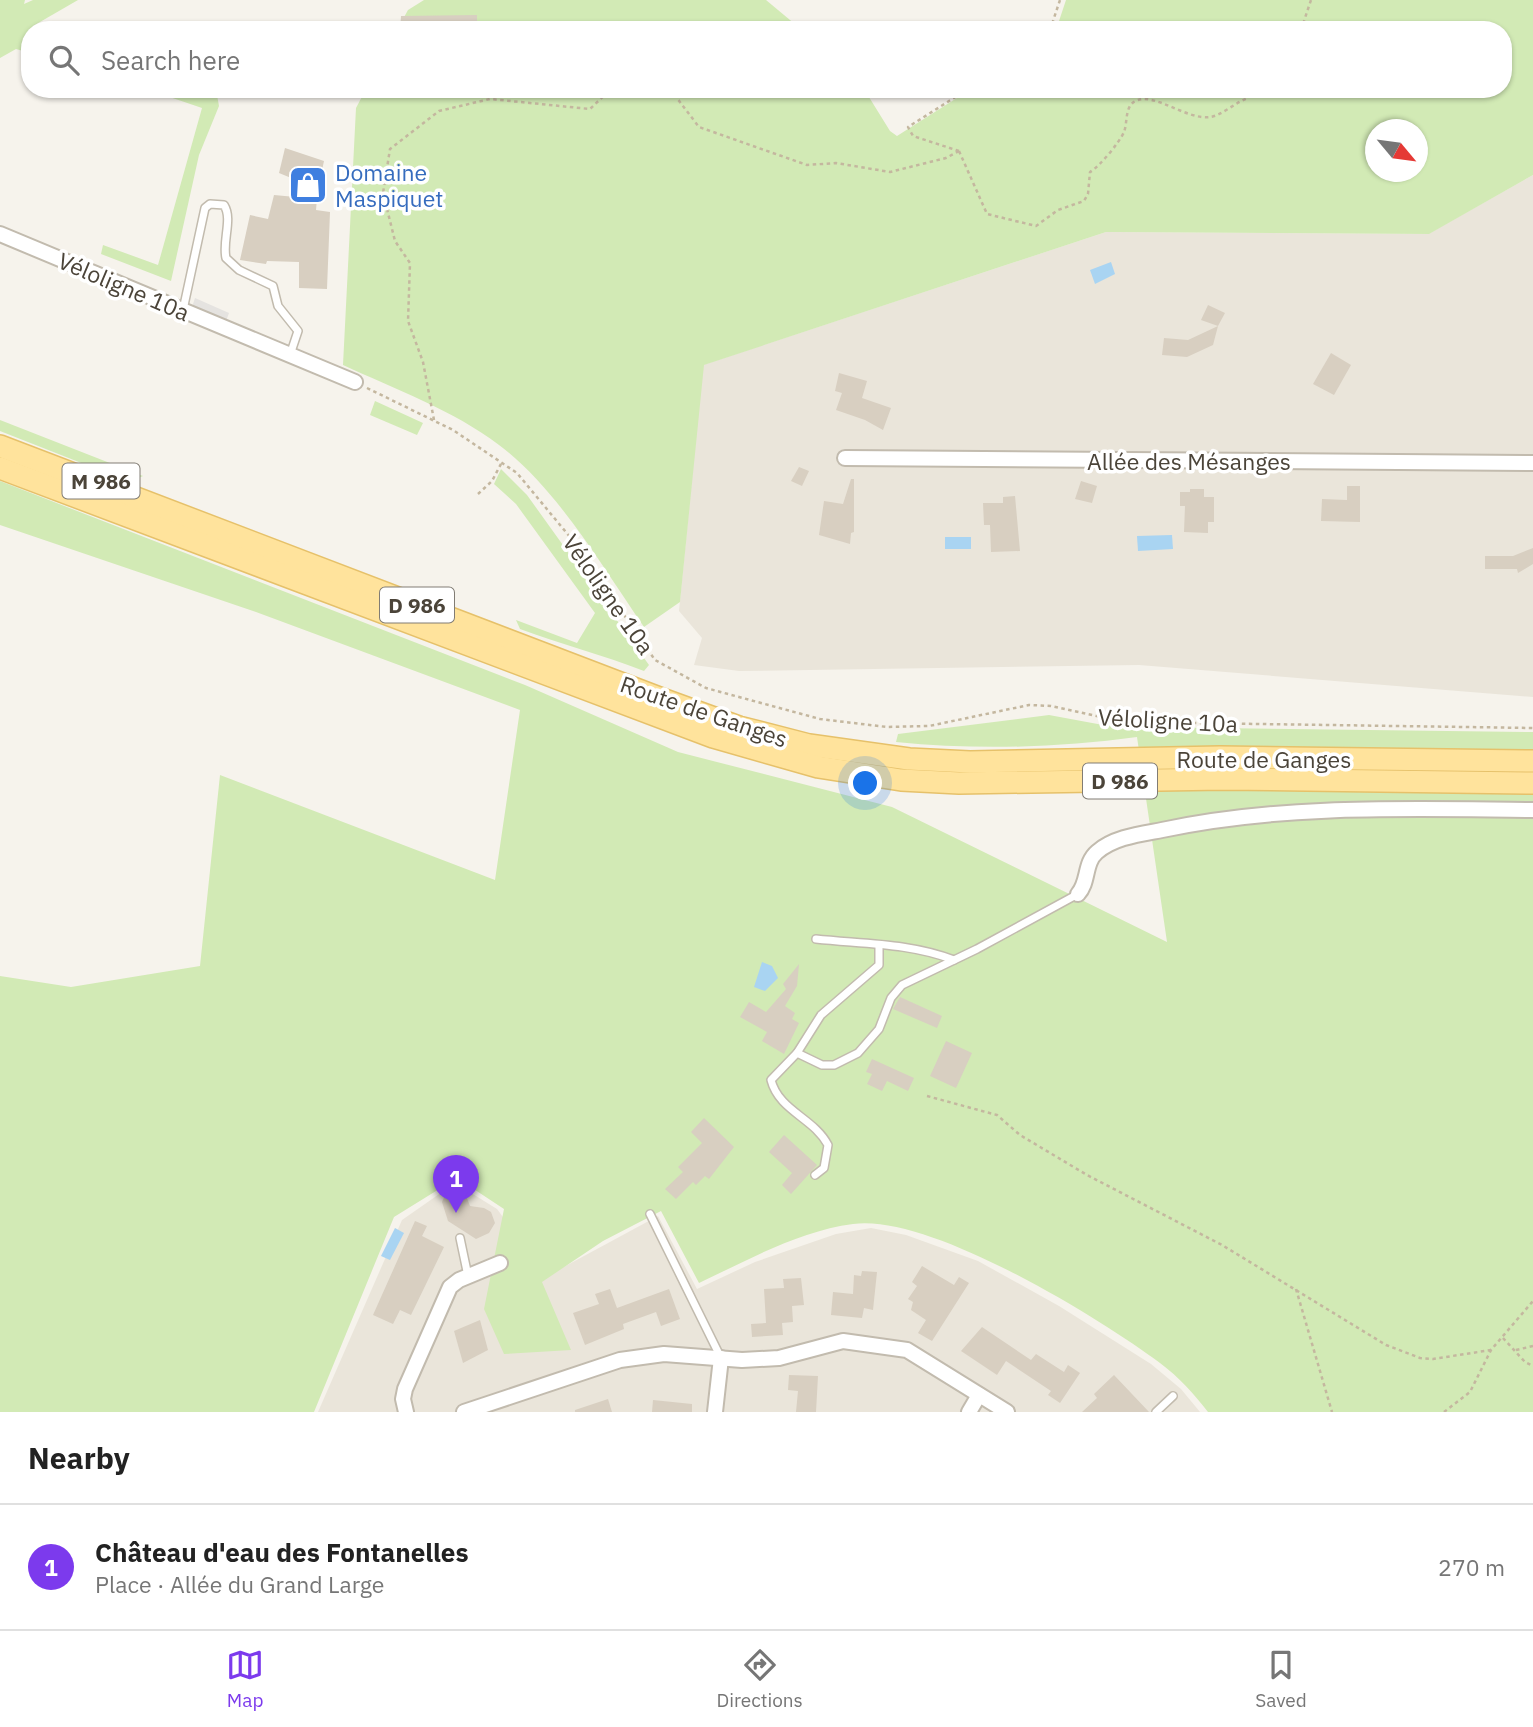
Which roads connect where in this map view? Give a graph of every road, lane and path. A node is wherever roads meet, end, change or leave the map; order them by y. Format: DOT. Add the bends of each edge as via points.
graph roads {
  1 [pos="1060,0"];
  2 [pos="1311,0"];
  3 [pos="1053,21"];
  4 [pos="1304,21"];
  5 [pos="602,98"];
  6 [pos="677,98"];
  7 [pos="954,98"];
  8 [pos="1248,98"];
  9 [pos="959,151"];
  10 [pos="0,234"];
  11 [pos="183,311"];
  12 [pos="290,355"];
  13 [pos="355,382"];
  14 [pos="434,421"];
  15 [pos="0,438"];
  16 [pos="0,446"];
  17 [pos="845,458"];
  18 [pos="502,462"];
  19 [pos="1533,463"];
  20 [pos="0,468"];
  21 [pos="478,494"];
  22 [pos="202,524"];
  23 [pos="1533,728"];
  24 [pos="1533,761"];
  25 [pos="1533,783"];
  26 [pos="1533,810"];
  27 [pos="1078,894"];
  28 [pos="816,939"];
  29 [pos="879,944"];
  30 [pos="954,960"];
  31 [pos="797,1053"];
  32 [pos="927,1096"];
  33 [pos="815,1175"];
  34 [pos="650,1214"];
  35 [pos="460,1238"];
  36 [pos="500,1263"];
  37 [pos="468,1276"];
  38 [pos="1296,1289"];
  39 [pos="1533,1301"];
  40 [pos="1503,1338"];
  41 [pos="1533,1346"];
  42 [pos="1491,1350"];
  43 [pos="1515,1351"];
  44 [pos="721,1358"];
  45 [pos="1533,1366"];
  46 [pos="979,1395"];
  47 [pos="1174,1396"];
  48 [pos="406,1412"];
  49 [pos="464,1412"];
  50 [pos="715,1412"];
  51 [pos="969,1412"];
  52 [pos="1007,1412"];
  53 [pos="1156,1412"];
  54 [pos="1332,1412"];
  55 [pos="1444,1412"];
  1 -- 3 [label="path"];
  2 -- 4 [label="path"];
  5 -- 14 [label="path" via="590,109 490,99 439,111 390,149 383,193 395,241 410,263 408,321 423,362"];
  6 -- 9 [label="path" via="699,127 807,165 836,163 890,172"];
  7 -- 9 [label="path" via="908,127 913,136"];
  8 -- 9 [label="path" via="1214,117 1192,117 1170,107 1136,101 1130,106 1120,140 1090,172 1084,201 1058,210 1036,226 987,214"];
  10 -- 11 [label="street, Véloligne 10a"];
  11 -- 12 [label="street, Véloligne 10a"];
  11 -- 12 [label="lane" via="205,208 224,205 228,215 226,258 239,270 273,286 278,306 298,331"];
  12 -- 13 [label="street, Véloligne 10a"];
  13 -- 14 [label="path, Véloligne 10a"];
  14 -- 18 [label="path, Véloligne 10a"];
  15 -- 22 [label="main road, M 986"];
  16 -- 22 [label="main road, Route de Ganges / D 986"];
  17 -- 19 [label="street, Allée des Mésanges"];
  18 -- 21 [label="path"];
  18 -- 23 [label="path, Véloligne 10a" via="541,499 654,660 706,688 841,724 929,726 1029,705 1124,722"];
  20 -- 25 [label="main road, Route de Ganges / D 986" via="713,737 818,767 901,780 959,783 1224,779"];
  22 -- 24 [label="main road, Route de Ganges / D 986" via="740,727 837,750 970,762 1220,757"];
  26 -- 27 [label="street" via="1313,810 1187,824 1107,845 1090,861"];
  27 -- 30 [label="lane"];
  28 -- 29 [label="lane"];
  29 -- 30 [label="lane"];
  29 -- 31 [label="lane" via="879,965 821,1015"];
  30 -- 31 [label="lane" via="902,985 891,998 879,1029 858,1054 834,1065 822,1065"];
  31 -- 33 [label="lane" via="771,1080 775,1095 828,1144 824,1168"];
  32 -- 38 [label="path" via="997,1115 1020,1135 1087,1175"];
  34 -- 44 [label="lane"];
  35 -- 37 [label="lane"];
  36 -- 37 [label="street"];
  37 -- 48 [label="street" via="450,1287 444,1300 405,1389"];
  38 -- 42 [label="path" via="1386,1345 1420,1358"];
  38 -- 54 [label="path"];
  39 -- 40 [label="path"];
  40 -- 42 [label="path"];
  40 -- 43 [label="path"];
  41 -- 43 [label="path"];
  42 -- 55 [label="path" via="1470,1392"];
  43 -- 45 [label="path"];
  44 -- 46 [label="street" via="779,1358 844,1340 862,1342 907,1350"];
  44 -- 49 [label="street" via="664,1354 620,1360"];
  44 -- 50 [label="street"];
  46 -- 51 [label="street"];
  46 -- 52 [label="street"];
  47 -- 53 [label="lane"];
}
